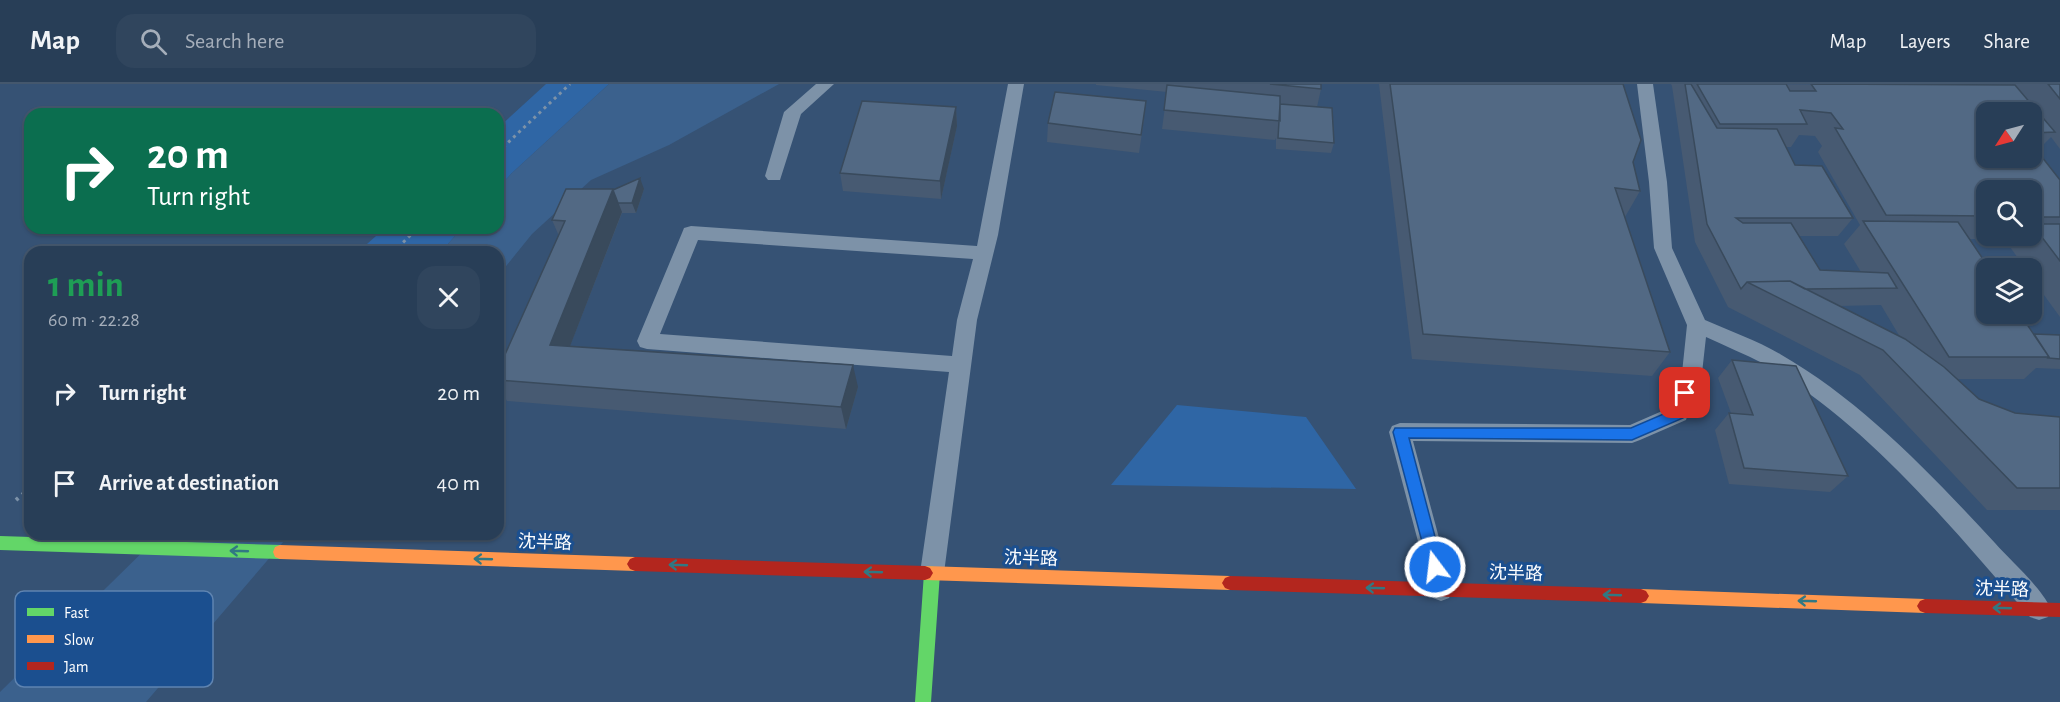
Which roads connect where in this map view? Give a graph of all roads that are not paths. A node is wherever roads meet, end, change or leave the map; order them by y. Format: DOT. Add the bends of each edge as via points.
graph roads {
  1 [pos="826,84"];
  2 [pos="1016,84"];
  3 [pos="1645,84"];
  4 [pos="774,176"];
  5 [pos="984,254"];
  6 [pos="1697,325"];
  7 [pos="960,365"];
  8 [pos="0,543"];
  9 [pos="932,573"];
  10 [pos="1441,590"];
  11 [pos="2049,609"];
  12 [pos="923,702"];
  1 -- 4 [label="lane" via="793,112"];
  2 -- 5 [label="lane"];
  3 -- 6 [label="lane" via="1663,248"];
  5 -- 7 [label="lane"];
  5 -- 7 [label="lane" via="691,233 647,340"];
  6 -- 10 [label="lane" via="1692,373 1678,414 1632,434 1400,432"];
  6 -- 11 [label="lane" via="1779,363 1865,426"];
  7 -- 9 [label="lane"];
  9 -- 8 [label="main road, 沈半路, one-way"];
  10 -- 9 [label="main road, 沈半路, one-way"];
  9 -- 12 [label="main road"];
  11 -- 10 [label="main road, 沈半路, one-way"];
}
